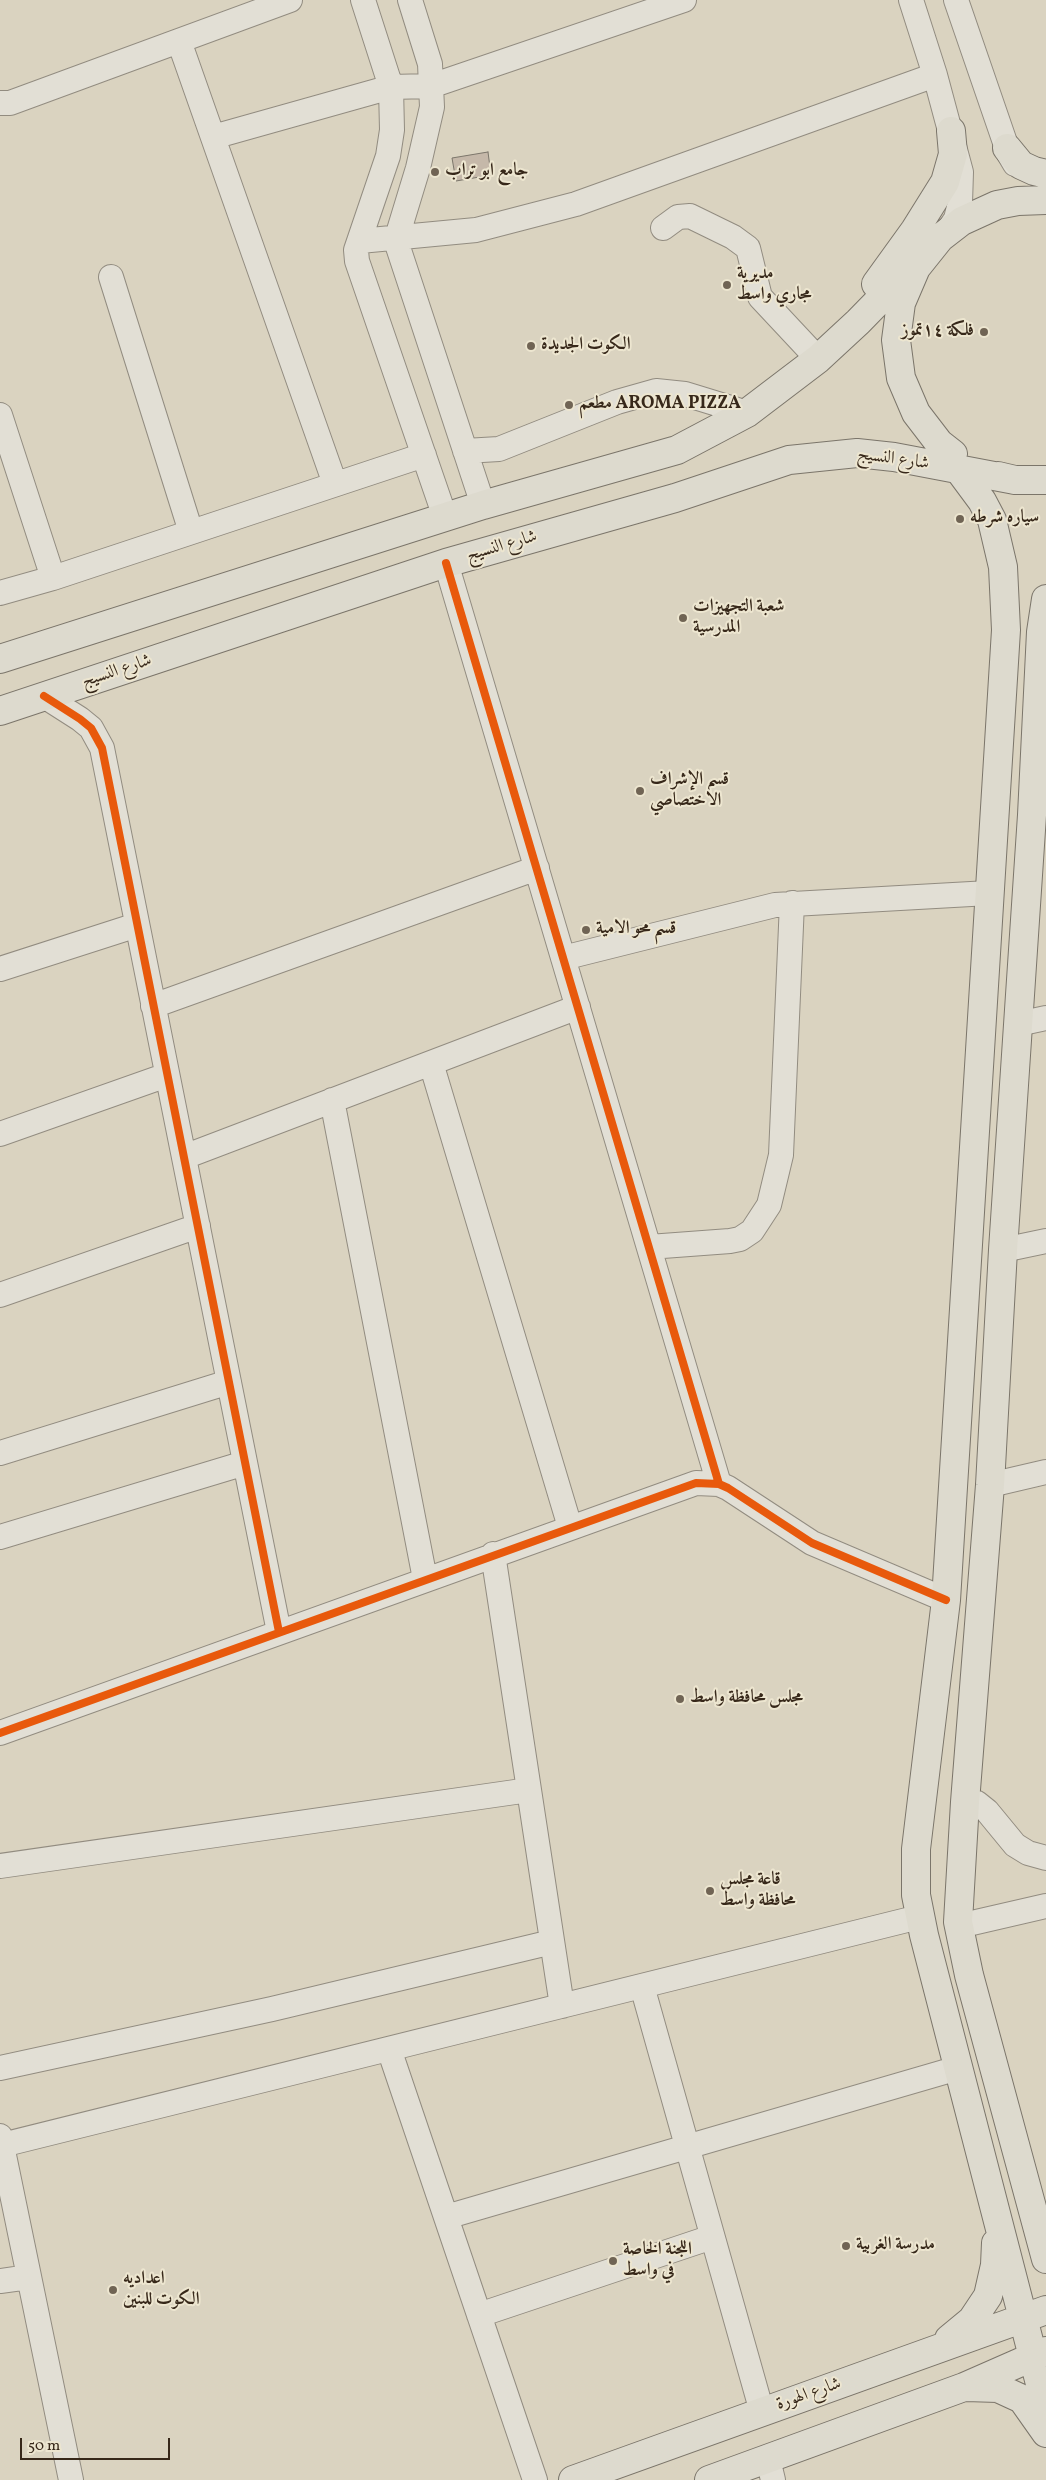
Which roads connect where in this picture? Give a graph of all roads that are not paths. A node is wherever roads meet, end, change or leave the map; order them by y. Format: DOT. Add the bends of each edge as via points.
graph roads {
  1 [pos="290,0"];
  2 [pos="363,0"];
  3 [pos="410,0"];
  4 [pos="684,0"];
  5 [pos="911,0"];
  6 [pos="956,0"];
  7 [pos="180,41"];
  8 [pos="935,75"];
  9 [pos="432,86"];
  10 [pos="391,87"];
  11 [pos="0,103"];
  12 [pos="951,131"];
  13 [pos="213,137"];
  14 [pos="1007,148"];
  15 [pos="1045,188"];
  16 [pos="663,228"];
  17 [pos="944,235"];
  18 [pos="397,237"];
  19 [pos="360,241"];
  20 [pos="111,277"];
  21 [pos="820,357"];
  22 [pos="747,413"];
  23 [pos="0,415"];
  24 [pos="939,443"];
  25 [pos="465,450"];
  26 [pos="857,453"];
  27 [pos="424,455"];
  28 [pos="961,471"];
  29 [pos="1015,480"];
  30 [pos="1046,480"];
  31 [pos="335,484"];
  32 [pos="482,505"];
  33 [pos="445,517"];
  34 [pos="191,532"];
  35 [pos="1000,547"];
  36 [pos="446,563"];
  37 [pos="53,578"];
  38 [pos="0,593"];
  39 [pos="1046,599"];
  40 [pos="0,659"];
  41 [pos="44,696"];
  42 [pos="0,711"];
  43 [pos="1039,814"];
  44 [pos="536,868"];
  45 [pos="989,893"];
  46 [pos="792,903"];
  47 [pos="137,925"];
  48 [pos="563,958"];
  49 [pos="0,969"];
  50 [pos="153,1006"];
  51 [pos="578,1008"];
  52 [pos="1046,1018"];
  53 [pos="1018,1024"];
  54 [pos="431,1063"];
  55 [pos="167,1075"];
  56 [pos="332,1100"];
  57 [pos="0,1134"];
  58 [pos="1010,1146"];
  59 [pos="974,1147"];
  60 [pos="184,1156"];
  61 [pos="198,1226"];
  62 [pos="1046,1241"];
  63 [pos="649,1247"];
  64 [pos="1002,1250"];
  65 [pos="0,1295"];
  66 [pos="229,1382"];
  67 [pos="0,1453"];
  68 [pos="245,1463"];
  69 [pos="1046,1472"];
  70 [pos="719,1484"];
  71 [pos="990,1485"];
  72 [pos="570,1526"];
  73 [pos="0,1536"];
  74 [pos="493,1554"];
  75 [pos="425,1579"];
  76 [pos="946,1600"];
  77 [pos="279,1632"];
  78 [pos="0,1733"];
  79 [pos="529,1790"];
  80 [pos="965,1802"];
  81 [pos="918,1828"];
  82 [pos="962,1842"];
  83 [pos="1046,1858"];
  84 [pos="0,1866"];
  85 [pos="1046,1906"];
  86 [pos="919,1917"];
  87 [pos="959,1926"];
  88 [pos="552,1942"];
  89 [pos="642,1986"];
  90 [pos="562,2006"];
  91 [pos="389,2049"];
  92 [pos="0,2068"];
  93 [pos="958,2068"];
  94 [pos="1,2140"];
  95 [pos="687,2148"];
  96 [pos="446,2217"];
  97 [pos="997,2219"];
  98 [pos="1041,2233"];
  99 [pos="712,2237"];
  100 [pos="1046,2259"];
  101 [pos="29,2277"];
  102 [pos="0,2280"];
  103 [pos="1034,2314"];
  104 [pos="479,2315"];
  105 [pos="931,2352"];
  106 [pos="1040,2353"];
  107 [pos="964,2387"];
  108 [pos="1046,2407"];
  109 [pos="762,2412"];
  110 [pos="1046,2433"];
  111 [pos="771,2469"];
  112 [pos="71,2480"];
  113 [pos="535,2480"];
  114 [pos="573,2480"];
  115 [pos="709,2480"];
  1 -- 7 [label="street"];
  2 -- 10 [label="street"];
  3 -- 9 [label="street" via="425,44"];
  4 -- 9 [label="street"];
  5 -- 8 [label="street"];
  6 -- 14 [label="street"];
  7 -- 11 [label="street" via="10,103"];
  7 -- 13 [label="street"];
  8 -- 12 [label="street"];
  8 -- 18 [label="street" via="576,204 476,230"];
  9 -- 10 [label="street"];
  9 -- 18 [label="street" via="428,132"];
  10 -- 13 [label="street"];
  10 -- 19 [label="street" via="392,130 388,156"];
  12 -- 17 [label="street" via="962,186 956,219"];
  12 -- 21 [label="main road" via="953,154 939,196"];
  13 -- 31 [label="street"];
  14 -- 15 [label="main road" via="1021,165 1034,172"];
  15 -- 17 [label="main road" via="962,220"];
  16 -- 21 [label="street" via="678,217 690,216 734,237 748,248 760,297"];
  17 -- 21 [label="main road"];
  17 -- 24 [label="main road" via="916,268 901,303 896,340 901,378 916,413"];
  18 -- 19 [label="street"];
  18 -- 25 [label="street"];
  19 -- 27 [label="street" via="356,250 361,275"];
  20 -- 34 [label="street"];
  21 -- 22 [label="main road"];
  22 -- 25 [label="street" via="685,394 656,391 616,402 498,449"];
  22 -- 32 [label="main road" via="677,450"];
  23 -- 37 [label="street"];
  24 -- 28 [label="main road"];
  24 -- 29 [label="main road" via="974,467"];
  25 -- 32 [label="street"];
  26 -- 28 [label="main road, شارع النسيج"];
  26 -- 35 [label="main road" via="909,468 965,498 981,515"];
  26 -- 36 [label="main road, شارع النسيج" via="789,460 675,498"];
  27 -- 31 [label="street"];
  27 -- 33 [label="street"];
  28 -- 29 [label="main road, شارع النسيج"];
  28 -- 35 [label="main road" via="992,520"];
  29 -- 30 [label="main road"];
  31 -- 34 [label="street"];
  32 -- 33 [label="main road"];
  33 -- 40 [label="main road"];
  34 -- 37 [label="street"];
  35 -- 45 [label="main road" via="1006,630"];
  36 -- 41 [label="main road, شارع النسيج"];
  36 -- 44 [label="street"];
  37 -- 38 [label="street"];
  39 -- 43 [label="main road" via="1041,632"];
  41 -- 42 [label="main road, شارع النسيج"];
  41 -- 47 [label="street" via="91,728 100,743"];
  43 -- 53 [label="main road"];
  44 -- 48 [label="street"];
  44 -- 50 [label="street"];
  45 -- 46 [label="street"];
  45 -- 59 [label="main road"];
  46 -- 48 [label="street"];
  46 -- 63 [label="street" via="781,1155 769,1205 752,1231 740,1238"];
  47 -- 49 [label="street"];
  47 -- 50 [label="street"];
  48 -- 51 [label="street"];
  50 -- 55 [label="street"];
  51 -- 54 [label="street"];
  51 -- 63 [label="street"];
  52 -- 53 [label="street"];
  53 -- 58 [label="main road"];
  54 -- 56 [label="street"];
  54 -- 72 [label="street"];
  55 -- 57 [label="street"];
  55 -- 60 [label="street"];
  56 -- 60 [label="street"];
  56 -- 75 [label="street"];
  58 -- 59 [label="main road"];
  58 -- 64 [label="main road"];
  59 -- 76 [label="main road"];
  60 -- 61 [label="street"];
  61 -- 65 [label="street"];
  61 -- 66 [label="street"];
  62 -- 64 [label="street"];
  63 -- 70 [label="street"];
  64 -- 71 [label="main road"];
  66 -- 67 [label="street"];
  66 -- 68 [label="street"];
  68 -- 73 [label="street"];
  68 -- 77 [label="street"];
  69 -- 71 [label="street"];
  70 -- 72 [label="street" via="685,1485"];
  70 -- 76 [label="street" via="812,1543"];
  71 -- 80 [label="main road"];
  72 -- 74 [label="street"];
  74 -- 75 [label="street"];
  74 -- 79 [label="street"];
  75 -- 77 [label="street"];
  76 -- 81 [label="main road"];
  77 -- 78 [label="street"];
  79 -- 84 [label="street"];
  79 -- 88 [label="street"];
  80 -- 82 [label="main road"];
  80 -- 83 [label="street" via="977,1803 987,1811 1016,1845 1028,1853"];
  81 -- 82 [label="main road"];
  81 -- 86 [label="main road" via="915,1871"];
  82 -- 87 [label="main road"];
  85 -- 87 [label="street"];
  86 -- 89 [label="street"];
  86 -- 93 [label="main road"];
  87 -- 98 [label="main road" via="969,1975"];
  88 -- 90 [label="street"];
  88 -- 92 [label="street" via="272,2009"];
  89 -- 90 [label="street"];
  89 -- 95 [label="street"];
  90 -- 91 [label="street"];
  91 -- 94 [label="street"];
  91 -- 96 [label="street"];
  93 -- 95 [label="street"];
  93 -- 97 [label="main road"];
  94 -- 101 [label="street"];
  95 -- 96 [label="street"];
  95 -- 99 [label="street"];
  96 -- 104 [label="street"];
  97 -- 103 [label="main road"];
  97 -- 105 [label="main road" via="995,2265 988,2296 966,2327"];
  98 -- 100 [label="main road"];
  99 -- 104 [label="street"];
  99 -- 109 [label="street"];
  101 -- 102 [label="street"];
  101 -- 112 [label="street"];
  103 -- 105 [label="main road, شارع الهورة"];
  103 -- 106 [label="main road"];
  104 -- 113 [label="street"];
  105 -- 109 [label="main road, شارع الهورة"];
  106 -- 107 [label="main road"];
  106 -- 108 [label="main road"];
  107 -- 110 [label="main road" via="998,2388 1014,2394 1027,2403"];
  107 -- 111 [label="main road"];
  109 -- 114 [label="main road, شارع الهورة"];
  111 -- 115 [label="main road"];
}
